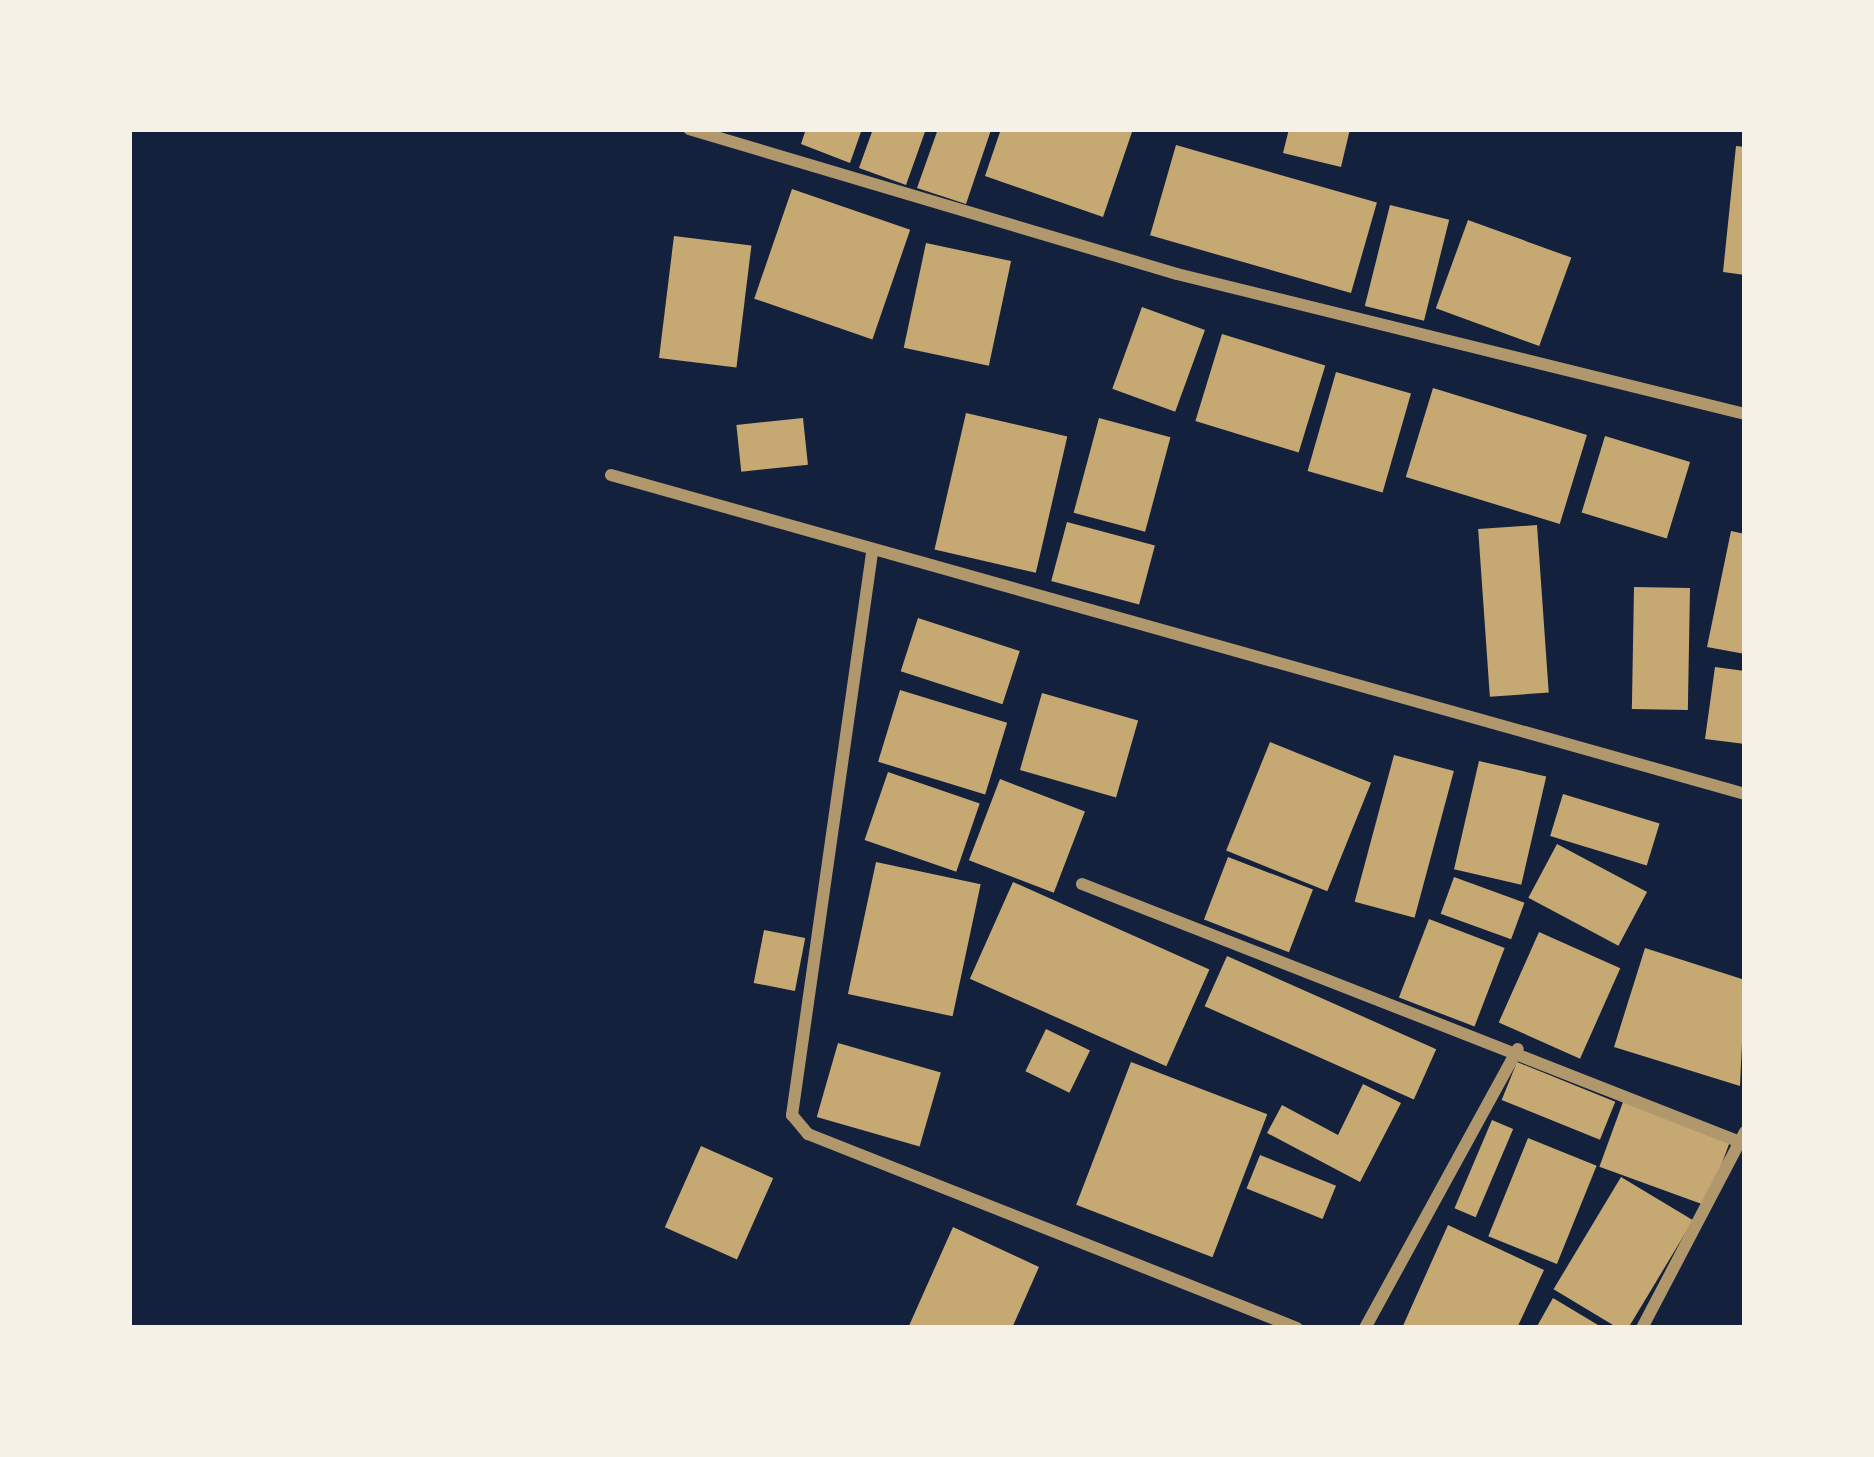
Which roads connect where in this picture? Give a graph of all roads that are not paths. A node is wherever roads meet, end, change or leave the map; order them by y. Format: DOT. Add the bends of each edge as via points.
graph roads {
  1 [pos="688,129"];
  2 [pos="1745,413"];
  3 [pos="611,475"];
  4 [pos="872,554"];
  5 [pos="1745,794"];
  6 [pos="1082,884"];
  7 [pos="1518,1049"];
  8 [pos="1743,1137"];
  9 [pos="1297,1328"];
  10 [pos="1365,1328"];
  11 [pos="1642,1328"];
  1 -- 2 [label="street" via="1177,274"];
  3 -- 4 [label="street"];
  4 -- 5 [label="street"];
  4 -- 9 [label="street" via="792,1114 808,1134"];
  6 -- 7 [label="street"];
  7 -- 8 [label="street"];
  7 -- 10 [label="street"];
  8 -- 11 [label="street"];
}
